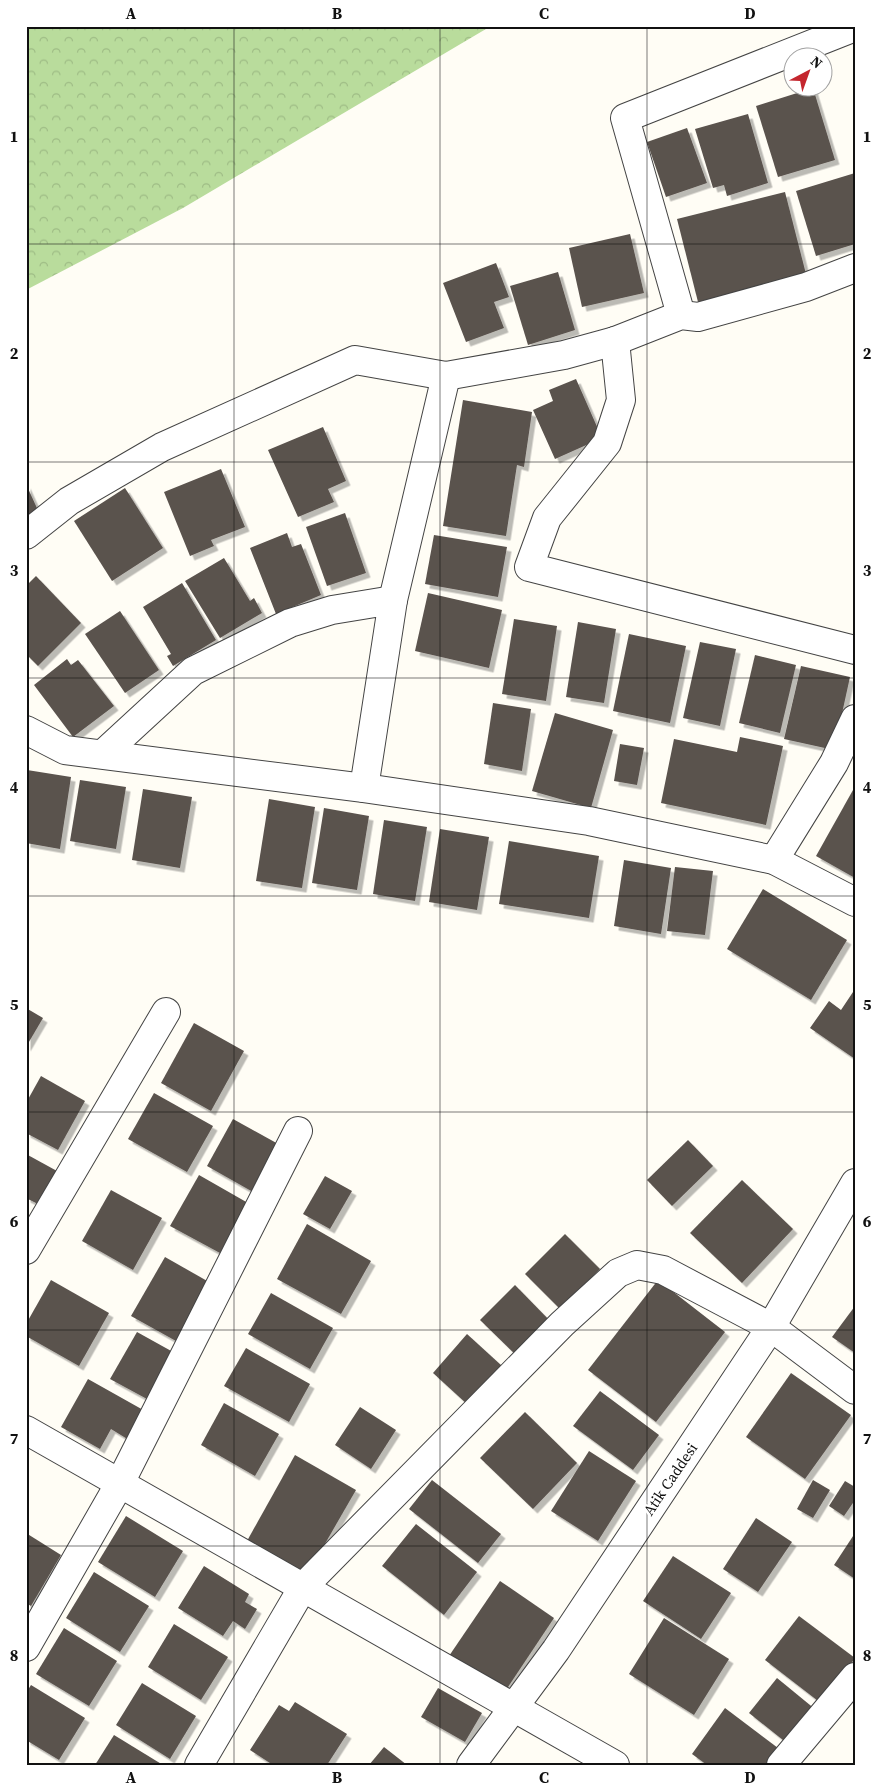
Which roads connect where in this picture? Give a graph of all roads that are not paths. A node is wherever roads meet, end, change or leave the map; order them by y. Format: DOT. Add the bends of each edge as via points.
graph roads {
  1 [pos="855,27"];
  2 [pos="855,268"];
  3 [pos="681,314"];
  4 [pos="615,342"];
  5 [pos="446,376"];
  6 [pos="26,535"];
  7 [pos="393,600"];
  8 [pos="855,650"];
  9 [pos="855,719"];
  10 [pos="26,730"];
  11 [pos="104,753"];
  12 [pos="364,788"];
  13 [pos="774,860"];
  14 [pos="855,902"];
  15 [pos="166,1012"];
  16 [pos="298,1131"];
  17 [pos="855,1183"];
  18 [pos="26,1250"];
  19 [pos="771,1327"];
  20 [pos="855,1390"];
  21 [pos="26,1430"];
  22 [pos="120,1483"];
  23 [pos="303,1587"];
  24 [pos="26,1647"];
  25 [pos="855,1677"];
  26 [pos="514,1706"];
  27 [pos="199,1765"];
  28 [pos="471,1765"];
  29 [pos="615,1765"];
  30 [pos="781,1765"];
  1 -- 3 [label="street" via="625,118"];
  2 -- 3 [label="street" via="806,287 698,317"];
  3 -- 4 [label="street"];
  4 -- 5 [label="street" via="564,355"];
  4 -- 8 [label="street" via="621,400 608,443 547,518 529,567"];
  5 -- 6 [label="street" via="355,360 162,447 69,501"];
  5 -- 7 [label="street"];
  7 -- 11 [label="street" via="332,610 290,622 193,671"];
  7 -- 12 [label="street"];
  9 -- 13 [label="street" via="834,763"];
  10 -- 11 [label="street" via="65,750"];
  11 -- 12 [label="street"];
  12 -- 13 [label="street" via="589,821"];
  13 -- 14 [label="street"];
  15 -- 18 [label="street"];
  16 -- 22 [label="street"];
  17 -- 19 [label="street, Atik Caddesi"];
  19 -- 20 [label="street"];
  19 -- 23 [label="street" via="663,1270 637,1265 618,1273 562,1324"];
  19 -- 26 [label="street, Atik Caddesi" via="556,1650"];
  21 -- 22 [label="street"];
  22 -- 23 [label="street"];
  22 -- 24 [label="street"];
  23 -- 26 [label="street"];
  23 -- 27 [label="street"];
  25 -- 30 [label="street"];
  26 -- 28 [label="street, Atik Caddesi"];
  26 -- 29 [label="street"];
}
